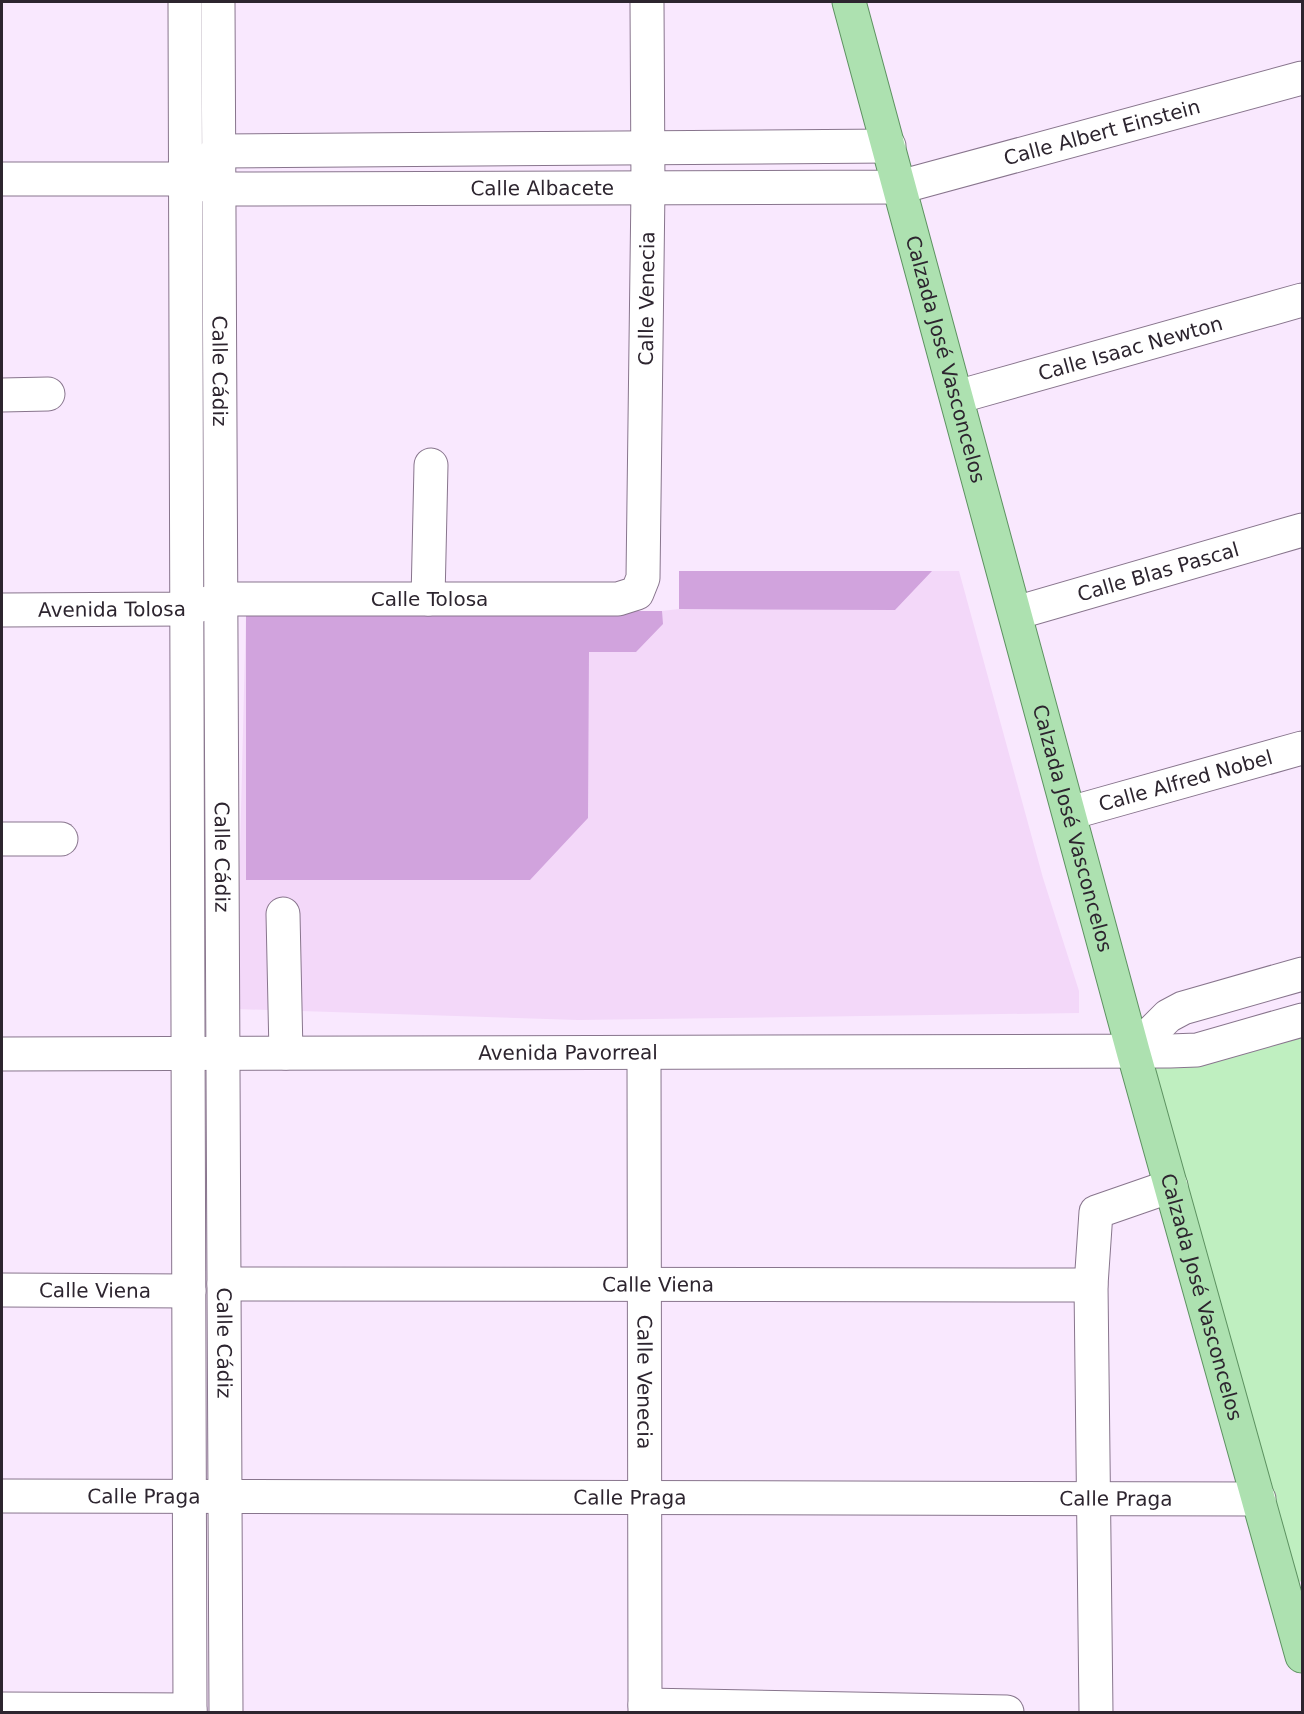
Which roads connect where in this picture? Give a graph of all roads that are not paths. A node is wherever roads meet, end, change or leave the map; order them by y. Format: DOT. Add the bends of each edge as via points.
graph roads {
  1 [pos="185,2"];
  2 [pos="218,2"];
  3 [pos="647,2"];
  4 [pos="849,2"];
  5 [pos="1302,78"];
  6 [pos="889,146"];
  7 [pos="648,148"];
  8 [pos="219,152"];
  9 [pos="2,179"];
  10 [pos="186,179"];
  11 [pos="900,187"];
  12 [pos="648,188"];
  13 [pos="219,189"];
  14 [pos="1302,300"];
  15 [pos="48,394"];
  16 [pos="2,395"];
  17 [pos="957,397"];
  18 [pos="431,465"];
  19 [pos="1302,530"];
  20 [pos="637,593"];
  21 [pos="221,599"];
  22 [pos="428,599"];
  23 [pos="187,609"];
  24 [pos="2,610"];
  25 [pos="1016,613"];
  26 [pos="1302,748"];
  27 [pos="1070,813"];
  28 [pos="2,839"];
  29 [pos="62,839"];
  30 [pos="283,914"];
  31 [pos="1302,974"];
  32 [pos="1302,1020"];
  33 [pos="1133,1051"];
  34 [pos="188,1053"];
  35 [pos="223,1053"];
  36 [pos="286,1053"];
  37 [pos="2,1054"];
  38 [pos="644,1054"];
  39 [pos="1171,1186"];
  40 [pos="224,1284"];
  41 [pos="644,1285"];
  42 [pos="1091,1285"];
  43 [pos="2,1290"];
  44 [pos="189,1290"];
  45 [pos="2,1496"];
  46 [pos="190,1496"];
  47 [pos="225,1496"];
  48 [pos="644,1496"];
  49 [pos="1093,1496"];
  50 [pos="1258,1498"];
  51 [pos="1302,1656"];
  52 [pos="2,1709"];
  53 [pos="645,1709"];
  54 [pos="190,1711"];
  55 [pos="226,1713"];
  56 [pos="1007,1713"];
  57 [pos="1096,1713"];
  1 -- 10 [label="street, Calle Cádiz"];
  2 -- 8 [label="street, Calle Cádiz"];
  3 -- 7 [label="street, Calle Venecia"];
  4 -- 6 [label="main road, Calzada José Vasconcelos"];
  5 -- 11 [label="street, Calle Albert Einstein"];
  6 -- 7 [label="street, Calle Albacete"];
  6 -- 11 [label="main road, Calzada José Vasconcelos"];
  7 -- 8 [label="street, Calle Albacete"];
  7 -- 12 [label="street, Calle Venecia"];
  8 -- 10 [label="street"];
  8 -- 13 [label="street, Calle Cádiz"];
  9 -- 10 [label="street, Calle Albacete"];
  10 -- 13 [label="street, Calle Albacete"];
  10 -- 23 [label="street, Calle Cádiz"];
  11 -- 12 [label="street, Calle Albacete"];
  11 -- 17 [label="main road, Calzada José Vasconcelos"];
  12 -- 13 [label="street, Calle Albacete"];
  12 -- 20 [label="street, Calle Venecia" via="643,578"];
  13 -- 21 [label="street, Calle Cádiz"];
  14 -- 17 [label="street, Calle Isaac Newton"];
  15 -- 16 [label="street"];
  17 -- 25 [label="main road, Calzada José Vasconcelos"];
  18 -- 22 [label="street"];
  19 -- 25 [label="street, Calle Blas Pascal"];
  20 -- 22 [label="street, Calle Tolosa" via="618,599"];
  21 -- 22 [label="street, Calle Tolosa"];
  21 -- 23 [label="street, Avenida Tolosa"];
  21 -- 35 [label="street, Calle Cádiz"];
  23 -- 24 [label="street, Avenida Tolosa"];
  23 -- 34 [label="street, Calle Cádiz"];
  25 -- 27 [label="main road, Calzada José Vasconcelos"];
  26 -- 27 [label="street, Calle Alfred Nobel"];
  27 -- 33 [label="main road, Calzada José Vasconcelos"];
  28 -- 29 [label="street"];
  30 -- 36 [label="street"];
  31 -- 33 [label="street" via="1183,1008 1168,1016"];
  32 -- 33 [label="street, Avenida Pavorreal" via="1197,1050"];
  33 -- 38 [label="street, Avenida Pavorreal"];
  33 -- 39 [label="main road, Calzada José Vasconcelos"];
  34 -- 35 [label="street, Avenida Pavorreal"];
  34 -- 37 [label="street, Avenida Pavorreal"];
  34 -- 44 [label="street, Calle Cádiz"];
  35 -- 36 [label="street, Avenida Pavorreal"];
  35 -- 40 [label="street, Calle Cádiz"];
  36 -- 38 [label="street, Avenida Pavorreal"];
  38 -- 41 [label="street, Calle Venecia"];
  39 -- 42 [label="street" via="1096,1212"];
  39 -- 50 [label="main road, Calzada José Vasconcelos"];
  40 -- 41 [label="street, Calle Viena"];
  40 -- 47 [label="street, Calle Cádiz"];
  41 -- 42 [label="street, Calle Viena"];
  41 -- 48 [label="street, Calle Venecia"];
  42 -- 49 [label="street"];
  43 -- 44 [label="street, Calle Viena"];
  44 -- 46 [label="street, Calle Cádiz"];
  45 -- 46 [label="street, Calle Praga"];
  46 -- 47 [label="street, Calle Praga"];
  46 -- 54 [label="street, Calle Cádiz"];
  47 -- 48 [label="street, Calle Praga"];
  47 -- 55 [label="street, Calle Cádiz"];
  48 -- 49 [label="street, Calle Praga"];
  48 -- 53 [label="street, Calle Venecia"];
  49 -- 50 [label="street, Calle Praga"];
  49 -- 57 [label="street"];
  50 -- 51 [label="main road, Calzada José Vasconcelos"];
  52 -- 54 [label="street"];
  53 -- 56 [label="street"];
}
